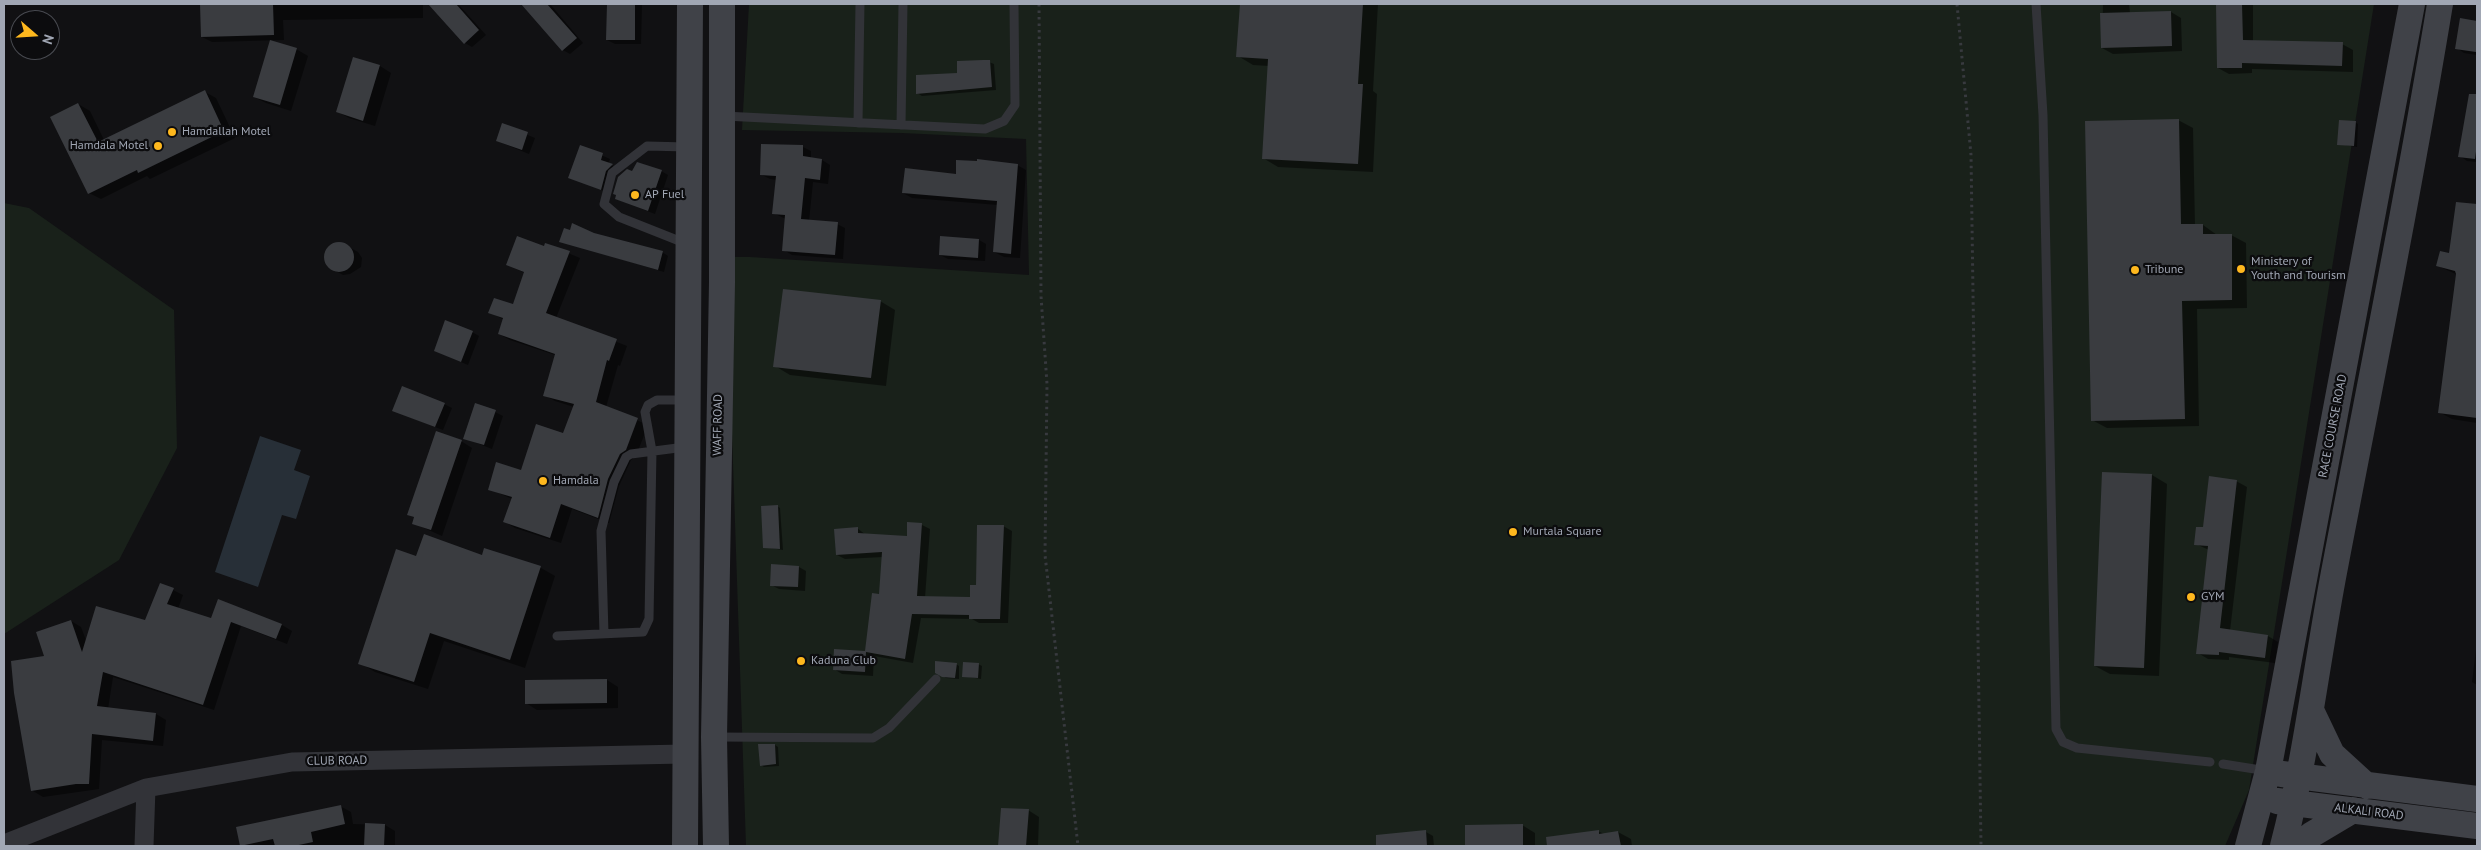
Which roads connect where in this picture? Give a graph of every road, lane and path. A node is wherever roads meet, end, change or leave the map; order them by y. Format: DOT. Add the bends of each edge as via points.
graph roads {
  1 [pos="690,4"];
  2 [pos="722,4"];
  3 [pos="860,4"];
  4 [pos="903,4"];
  5 [pos="1014,4"];
  6 [pos="1039,4"];
  7 [pos="1957,4"];
  8 [pos="2036,4"];
  9 [pos="2412,4"];
  10 [pos="2440,4"];
  11 [pos="721,116"];
  12 [pos="858,123"];
  13 [pos="900,125"];
  14 [pos="690,147"];
  15 [pos="690,245"];
  16 [pos="688,400"];
  17 [pos="688,446"];
  18 [pos="652,451"];
  19 [pos="604,634"];
  20 [pos="557,636"];
  21 [pos="936,679"];
  22 [pos="2311,710"];
  23 [pos="714,737"];
  24 [pos="684,754"];
  25 [pos="2210,762"];
  26 [pos="2223,764"];
  27 [pos="2268,771"];
  28 [pos="2300,777"];
  29 [pos="2367,786"];
  30 [pos="146,788"];
  31 [pos="2262,798"];
  32 [pos="2477,799"];
  33 [pos="2294,803"];
  34 [pos="2353,810"];
  35 [pos="2477,826"];
  36 [pos="4,844"];
  37 [pos="144,846"];
  38 [pos="685,846"];
  39 [pos="716,846"];
  40 [pos="1078,846"];
  41 [pos="1981,846"];
  42 [pos="2248,846"];
  43 [pos="2284,846"];
  44 [pos="2300,846"];
  1 -- 14 [label="main road"];
  2 -- 11 [label="main road, WAFF ROAD"];
  3 -- 12 [label="lane"];
  4 -- 13 [label="lane"];
  5 -- 13 [label="lane" via="1015,105 1004,121 985,129"];
  6 -- 40 [label="path" via="1041,296 1047,384 1046,555"];
  7 -- 41 [label="path" via="1970,155"];
  8 -- 25 [label="lane" via="2043,115 2056,729 2063,742 2078,748"];
  9 -- 27 [label="main road, RACE COURSE ROAD"];
  10 -- 22 [label="main road" via="2415,155 2324,624"];
  11 -- 12 [label="lane"];
  11 -- 23 [label="main road, WAFF ROAD" via="722,282"];
  12 -- 13 [label="lane"];
  14 -- 15 [label="main road"];
  14 -- 15 [label="lane" via="646,146 612,173 604,204 619,217"];
  15 -- 16 [label="main road"];
  16 -- 17 [label="main road"];
  16 -- 18 [label="lane" via="657,400 648,405 645,412"];
  17 -- 18 [label="lane"];
  17 -- 24 [label="main road"];
  18 -- 19 [label="lane" via="635,452 626,457 614,482 604,517 601,531"];
  18 -- 19 [label="lane" via="649,619 643,632"];
  19 -- 20 [label="lane"];
  21 -- 23 [label="lane" via="889,728 873,738"];
  22 -- 28 [label="main road"];
  22 -- 29 [label="main road" via="2332,754"];
  23 -- 39 [label="main road, WAFF ROAD"];
  24 -- 30 [label="street, CLUB ROAD" via="292,762"];
  24 -- 38 [label="main road"];
  26 -- 27 [label="lane"];
  27 -- 28 [label="main road, ALKALI ROAD"];
  27 -- 31 [label="main road, RACE COURSE ROAD"];
  28 -- 29 [label="main road, ALKALI ROAD"];
  28 -- 33 [label="main road"];
  29 -- 32 [label="main road, ALKALI ROAD"];
  30 -- 36 [label="street, CLUB ROAD"];
  30 -- 37 [label="street"];
  31 -- 33 [label="main road, ALKALI ROAD"];
  31 -- 42 [label="main road, RACE COURSE ROAD"];
  33 -- 34 [label="main road, ALKALI ROAD"];
  33 -- 43 [label="main road"];
  34 -- 35 [label="main road, ALKALI ROAD"];
  34 -- 44 [label="main road" via="2311,835"];
}
